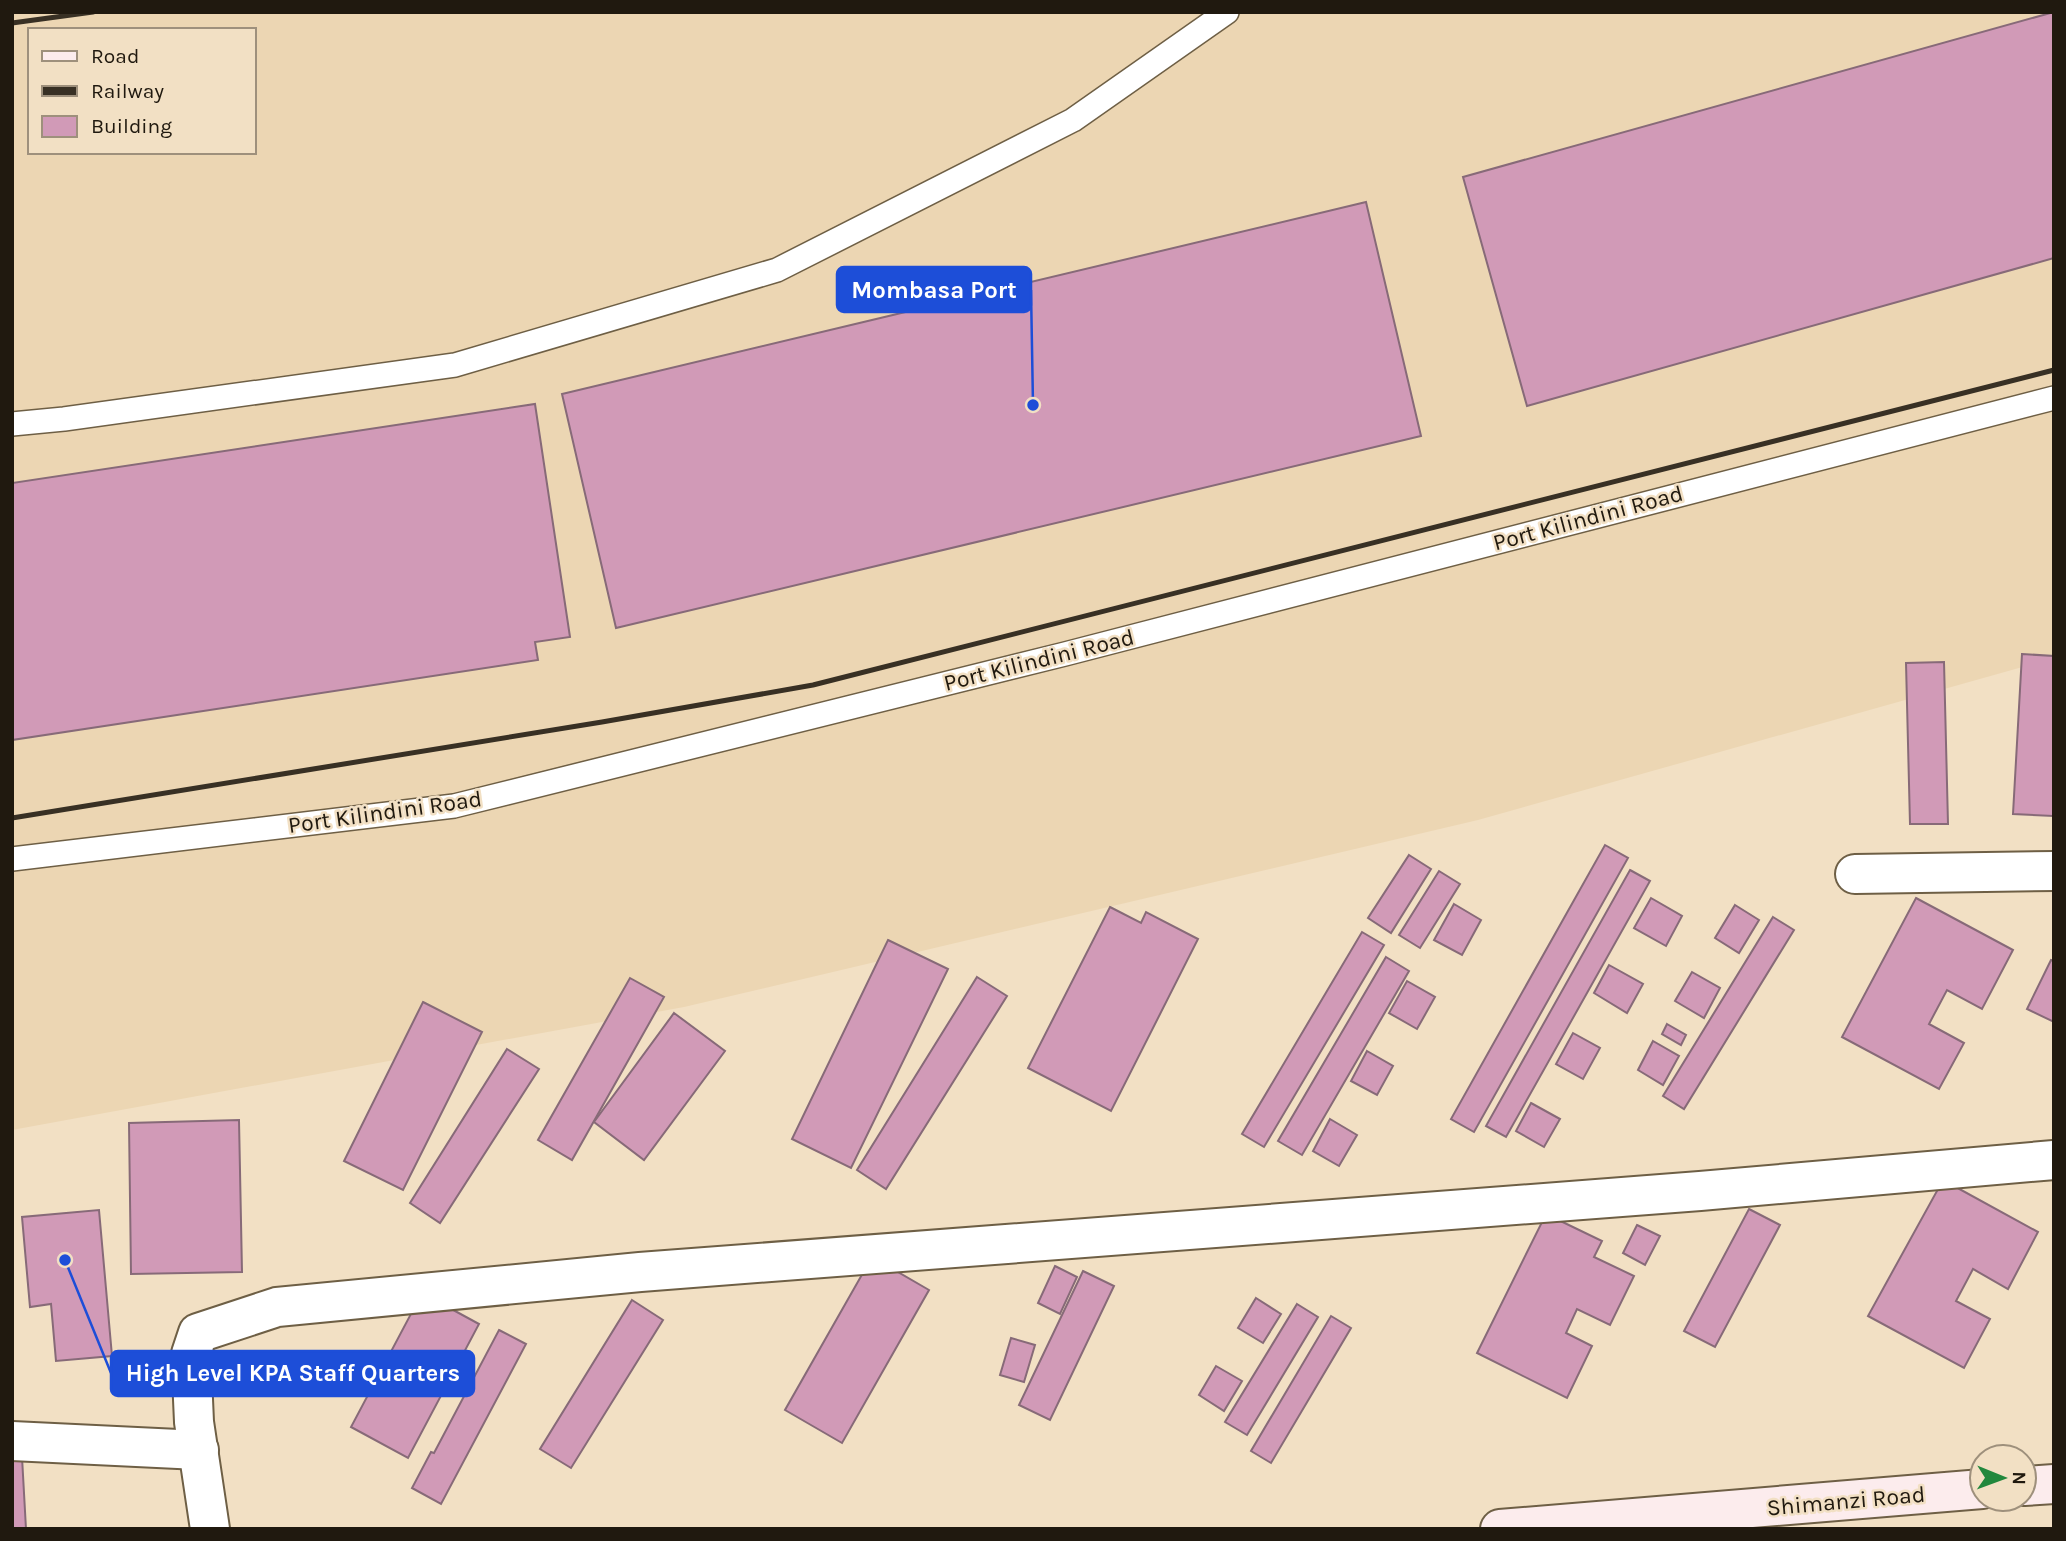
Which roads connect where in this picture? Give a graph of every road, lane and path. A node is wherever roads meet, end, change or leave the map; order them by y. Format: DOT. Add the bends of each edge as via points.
graph roads {
  1 [pos="1227,12"];
  2 [pos="2054,398"];
  3 [pos="12,424"];
  4 [pos="12,859"];
  5 [pos="2054,871"];
  6 [pos="1855,874"];
  7 [pos="2054,1160"];
  8 [pos="12,1441"];
  9 [pos="199,1450"];
  10 [pos="1968,1490"];
  11 [pos="210,1529"];
  12 [pos="1500,1529"];
  1 -- 3 [label="lane" via="1073,120 777,270 455,365"];
  2 -- 4 [label="lane, Port Kilindini Road" via="1065,654 454,806"];
  5 -- 6 [label="street"];
  7 -- 9 [label="street" via="640,1272 277,1307 198,1333 191,1354"];
  8 -- 9 [label="street"];
  9 -- 11 [label="street"];
  10 -- 12 [label="main road, Shimanzi Road"];
}
